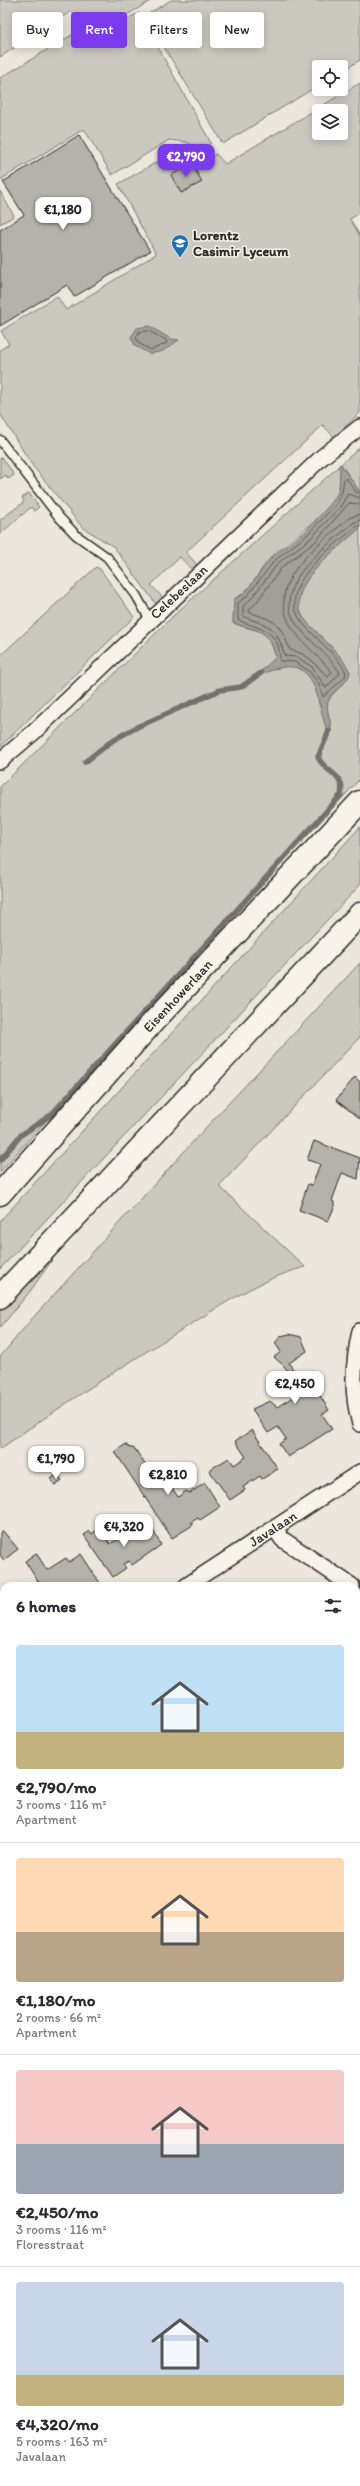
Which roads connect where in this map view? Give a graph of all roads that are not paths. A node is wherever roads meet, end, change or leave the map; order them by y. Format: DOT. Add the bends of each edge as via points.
graph roads {
  1 [pos="360,427"];
  2 [pos="0,440"];
  3 [pos="150,620"];
  4 [pos="0,761"];
  5 [pos="360,802"];
  6 [pos="360,914"];
  7 [pos="0,1194"];
  8 [pos="0,1297"];
  9 [pos="360,1331"];
  10 [pos="360,1424"];
  11 [pos="360,1472"];
  12 [pos="275,1528"];
  13 [pos="192,1582"];
  14 [pos="346,1582"];
  1 -- 3 [label="street, Celebeslaan" via="322,457"];
  2 -- 3 [label="lane" via="76,535 107,557"];
  3 -- 4 [label="street, Celebeslaan" via="31,735"];
  5 -- 7 [label="main road, Eisenhowerlaan" via="153,1022"];
  6 -- 8 [label="main road"];
  9 -- 10 [label="street" via="354,1358 353,1400"];
  11 -- 12 [label="street, Javalaan"];
  12 -- 13 [label="street, Javalaan"];
  12 -- 14 [label="street" via="282,1539"];
}
